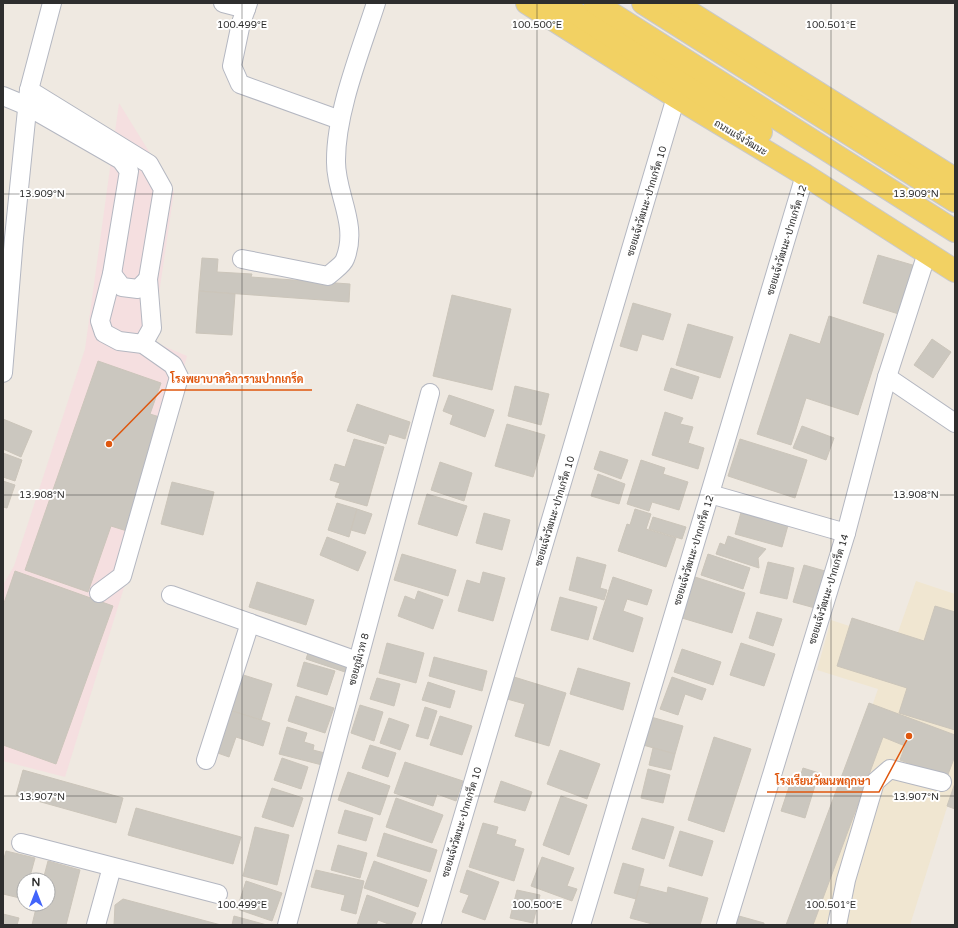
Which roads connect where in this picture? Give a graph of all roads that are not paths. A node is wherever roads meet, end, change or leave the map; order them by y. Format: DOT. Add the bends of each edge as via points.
graph roads {
  1 [pos="52,3"];
  2 [pos="223,3"];
  3 [pos="376,3"];
  4 [pos="527,3"];
  5 [pos="560,3"];
  6 [pos="595,3"];
  7 [pos="643,3"];
  8 [pos="684,5"];
  9 [pos="247,6"];
  10 [pos="676,87"];
  11 [pos="3,96"];
  12 [pos="28,98"];
  13 [pos="340,120"];
  14 [pos="954,174"];
  15 [pos="805,175"];
  16 [pos="955,202"];
  17 [pos="955,231"];
  18 [pos="8,236"];
  19 [pos="927,253"];
  20 [pos="955,258"];
  21 [pos="242,259"];
  22 [pos="955,271"];
  23 [pos="112,274"];
  24 [pos="148,279"];
  25 [pos="143,344"];
  26 [pos="3,373"];
  27 [pos="887,377"];
  28 [pos="430,393"];
  29 [pos="955,423"];
  30 [pos="710,494"];
  31 [pos="846,533"];
  32 [pos="99,592"];
  33 [pos="171,595"];
  34 [pos="250,623"];
  35 [pos="358,661"];
  36 [pos="206,760"];
  37 [pos="942,782"];
  38 [pos="21,843"];
  39 [pos="112,867"];
  40 [pos="218,894"];
  41 [pos="96,925"];
  42 [pos="287,925"];
  43 [pos="431,925"];
  44 [pos="581,925"];
  45 [pos="726,925"];
  46 [pos="837,925"];
  1 -- 12 [label="street"];
  2 -- 9 [label="street"];
  3 -- 13 [label="street"];
  4 -- 10 [label="main road, ถนนแจ้งวัฒนะ"];
  5 -- 10 [label="main road"];
  6 -- 17 [label="main road"];
  7 -- 16 [label="main road"];
  8 -- 14 [label="main road"];
  9 -- 13 [label="street" via="232,66 240,84"];
  10 -- 15 [label="main road, ถนนแจ้งวัฒนะ"];
  10 -- 20 [label="main road"];
  10 -- 43 [label="street, ซอยแจ้งวัฒนะ-ปากเกร็ด 10"];
  11 -- 12 [label="street"];
  12 -- 18 [label="street"];
  12 -- 23 [label="street" via="121,160 129,171"];
  12 -- 24 [label="street" via="150,164 163,189"];
  13 -- 21 [label="street" via="336,160 338,183 348,216 345,260 328,276"];
  15 -- 19 [label="main road, ถนนแจ้งวัฒนะ"];
  15 -- 30 [label="street, ซอยแจ้งวัฒนะ-ปากเกร็ด 12"];
  18 -- 26 [label="street"];
  19 -- 22 [label="main road, ถนนแจ้งวัฒนะ"];
  19 -- 27 [label="street, ซอยแจ้งวัฒนะ-ปากเกร็ด 14"];
  23 -- 24 [label="street" via="122,288 138,289"];
  23 -- 25 [label="street" via="100,321 104,333 119,341"];
  24 -- 25 [label="street" via="152,328"];
  25 -- 32 [label="street" via="173,365 179,377 122,576"];
  27 -- 29 [label="street"];
  27 -- 31 [label="street, ซอยแจ้งวัฒนะ-ปากเกร็ด 14"];
  28 -- 35 [label="street, ซอยภูมิเวท 8"];
  30 -- 31 [label="street"];
  30 -- 44 [label="street, ซอยแจ้งวัฒนะ-ปากเกร็ด 12"];
  31 -- 45 [label="street, ซอยแจ้งวัฒนะ-ปากเกร็ด 14"];
  33 -- 34 [label="street"];
  34 -- 35 [label="street"];
  34 -- 36 [label="street"];
  35 -- 42 [label="street, ซอยภูมิเวท 8"];
  37 -- 46 [label="street" via="890,769 875,782 846,880"];
  38 -- 39 [label="street"];
  39 -- 40 [label="street"];
  39 -- 41 [label="street"];
}
